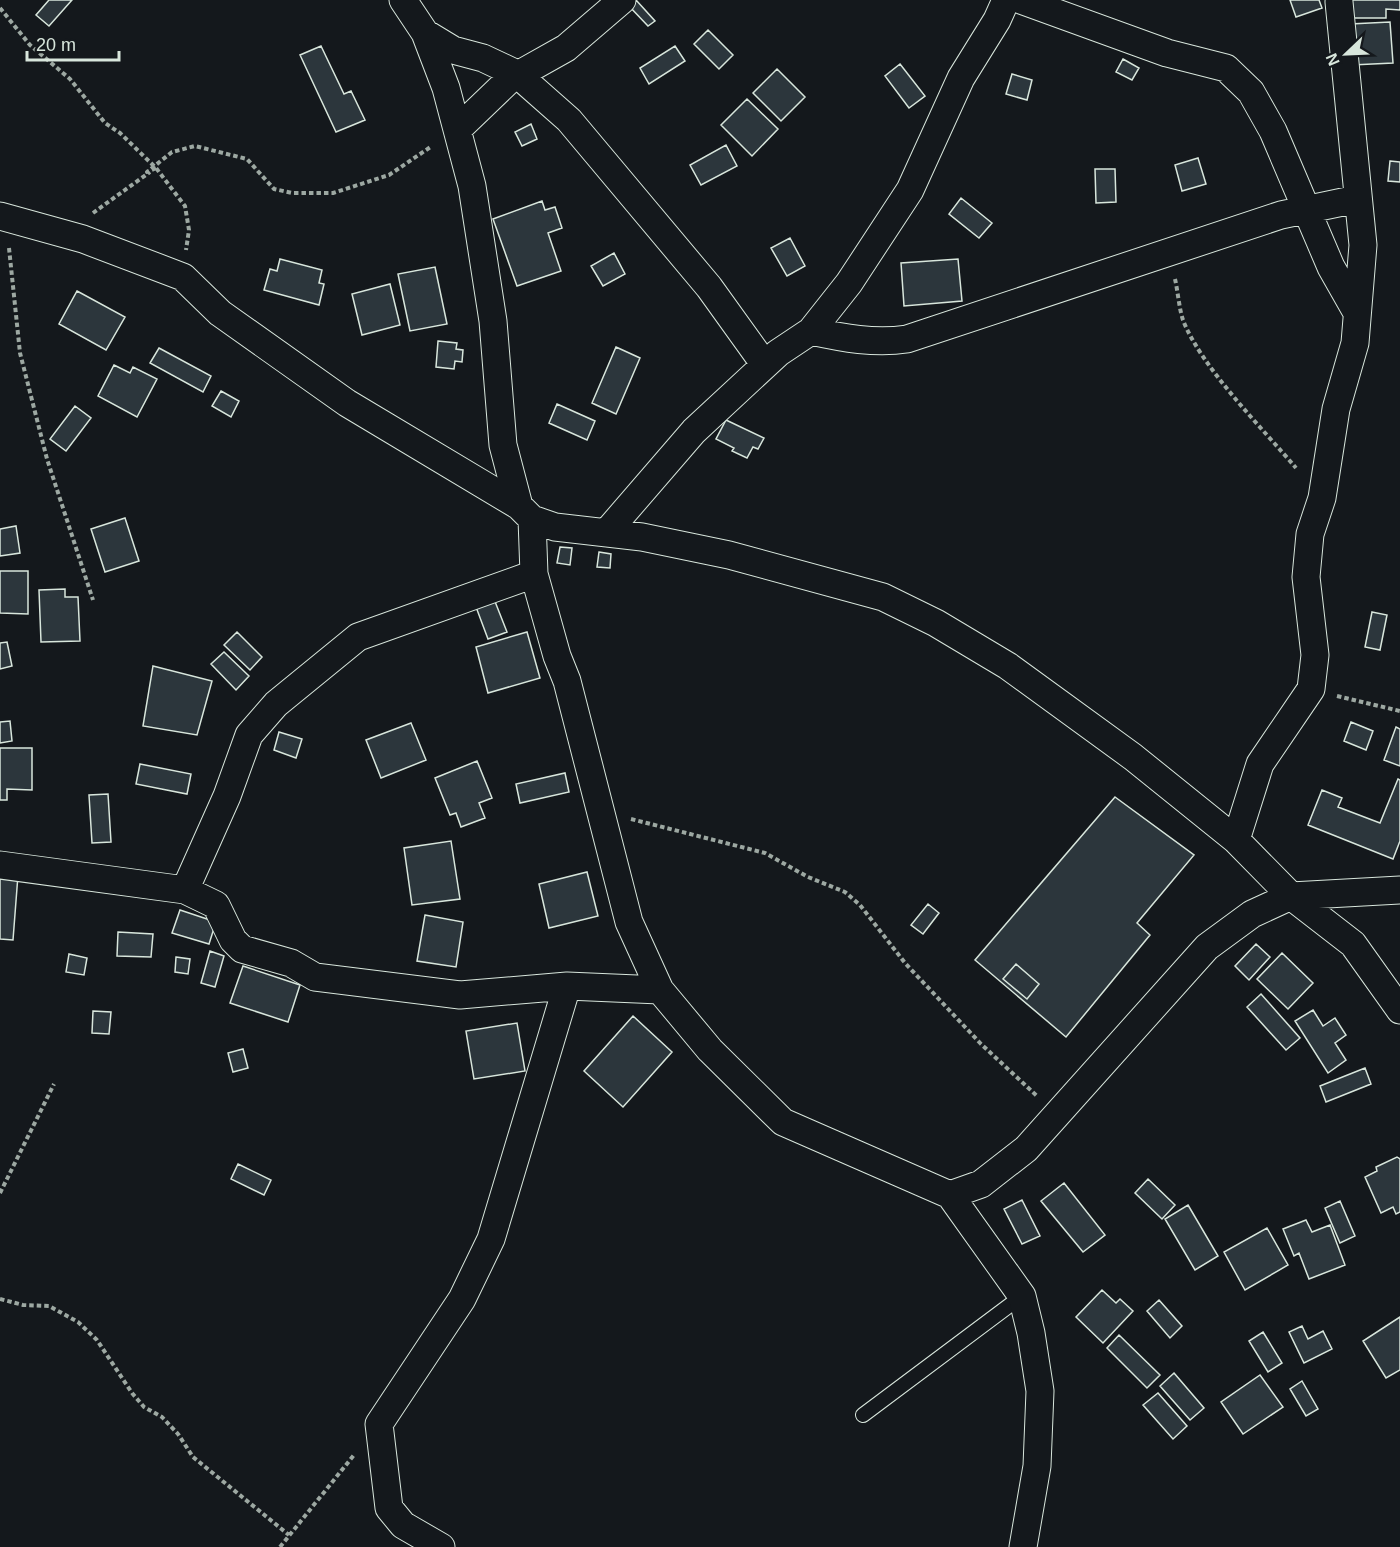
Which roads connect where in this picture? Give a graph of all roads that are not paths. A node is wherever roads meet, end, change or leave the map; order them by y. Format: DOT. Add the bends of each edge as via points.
graph roads {
  1 [pos="403,0"];
  2 [pos="622,0"];
  3 [pos="1006,0"];
  4 [pos="1021,0"];
  5 [pos="1339,2"];
  6 [pos="425,33"];
  7 [pos="517,74"];
  8 [pos="458,129"];
  9 [pos="1357,199"];
  10 [pos="1305,210"];
  11 [pos="3,217"];
  12 [pos="1356,311"];
  13 [pos="811,331"];
  14 [pos="765,365"];
  15 [pos="525,512"];
  16 [pos="606,533"];
  17 [pos="534,574"];
  18 [pos="1236,840"];
  19 [pos="0,866"];
  20 [pos="185,890"];
  21 [pos="1400,890"];
  22 [pos="1291,896"];
  23 [pos="1353,944"];
  24 [pos="1400,974"];
  25 [pos="567,986"];
  26 [pos="660,990"];
  27 [pos="1400,1010"];
  28 [pos="950,1195"];
  29 [pos="1022,1296"];
  30 [pos="863,1415"];
  31 [pos="441,1547"];
  32 [pos="1023,1547"];
  1 -- 6 [label="street"];
  2 -- 7 [label="street" via="566,48"];
  3 -- 13 [label="street" via="961,78 910,189 849,283"];
  4 -- 10 [label="street" via="1167,53 1226,68 1251,92 1293,173"];
  5 -- 9 [label="street"];
  6 -- 7 [label="street" via="453,50 483,58"];
  6 -- 8 [label="street"];
  7 -- 8 [label="street"];
  7 -- 14 [label="street" via="569,120 709,287"];
  8 -- 15 [label="street" via="472,186 491,310 503,445"];
  9 -- 10 [label="street"];
  9 -- 12 [label="street" via="1363,245"];
  10 -- 12 [label="street" via="1330,267"];
  10 -- 13 [label="street" via="907,339 888,342"];
  11 -- 15 [label="street" via="84,239 183,277 220,312 347,403"];
  12 -- 18 [label="street" via="1355,343 1336,409 1322,498 1310,534 1306,577 1315,655 1311,689 1260,764"];
  13 -- 14 [label="street"];
  14 -- 16 [label="street" via="694,432"];
  15 -- 16 [label="street" via="555,527"];
  15 -- 17 [label="street"];
  16 -- 18 [label="street" via="729,555 883,597 1008,666"];
  17 -- 20 [label="street" via="358,637 276,704 249,735"];
  17 -- 26 [label="street" via="567,681 629,922"];
  18 -- 22 [label="street"];
  19 -- 20 [label="street"];
  20 -- 25 [label="street" via="216,905 233,940 242,949 291,963 315,977 460,995"];
  21 -- 22 [label="street"];
  22 -- 23 [label="street"];
  22 -- 28 [label="street" via="1252,914 1207,947 1008,1165 981,1184"];
  23 -- 24 [label="street"];
  23 -- 27 [label="street"];
  25 -- 26 [label="street"];
  25 -- 31 [label="street" via="491,1239 462,1299 379,1424 389,1508 403,1525"];
  26 -- 28 [label="street" via="710,1050 783,1122"];
  28 -- 29 [label="street"];
  29 -- 30 [label="lane"];
  29 -- 32 [label="street" via="1040,1391 1037,1466"];
}
